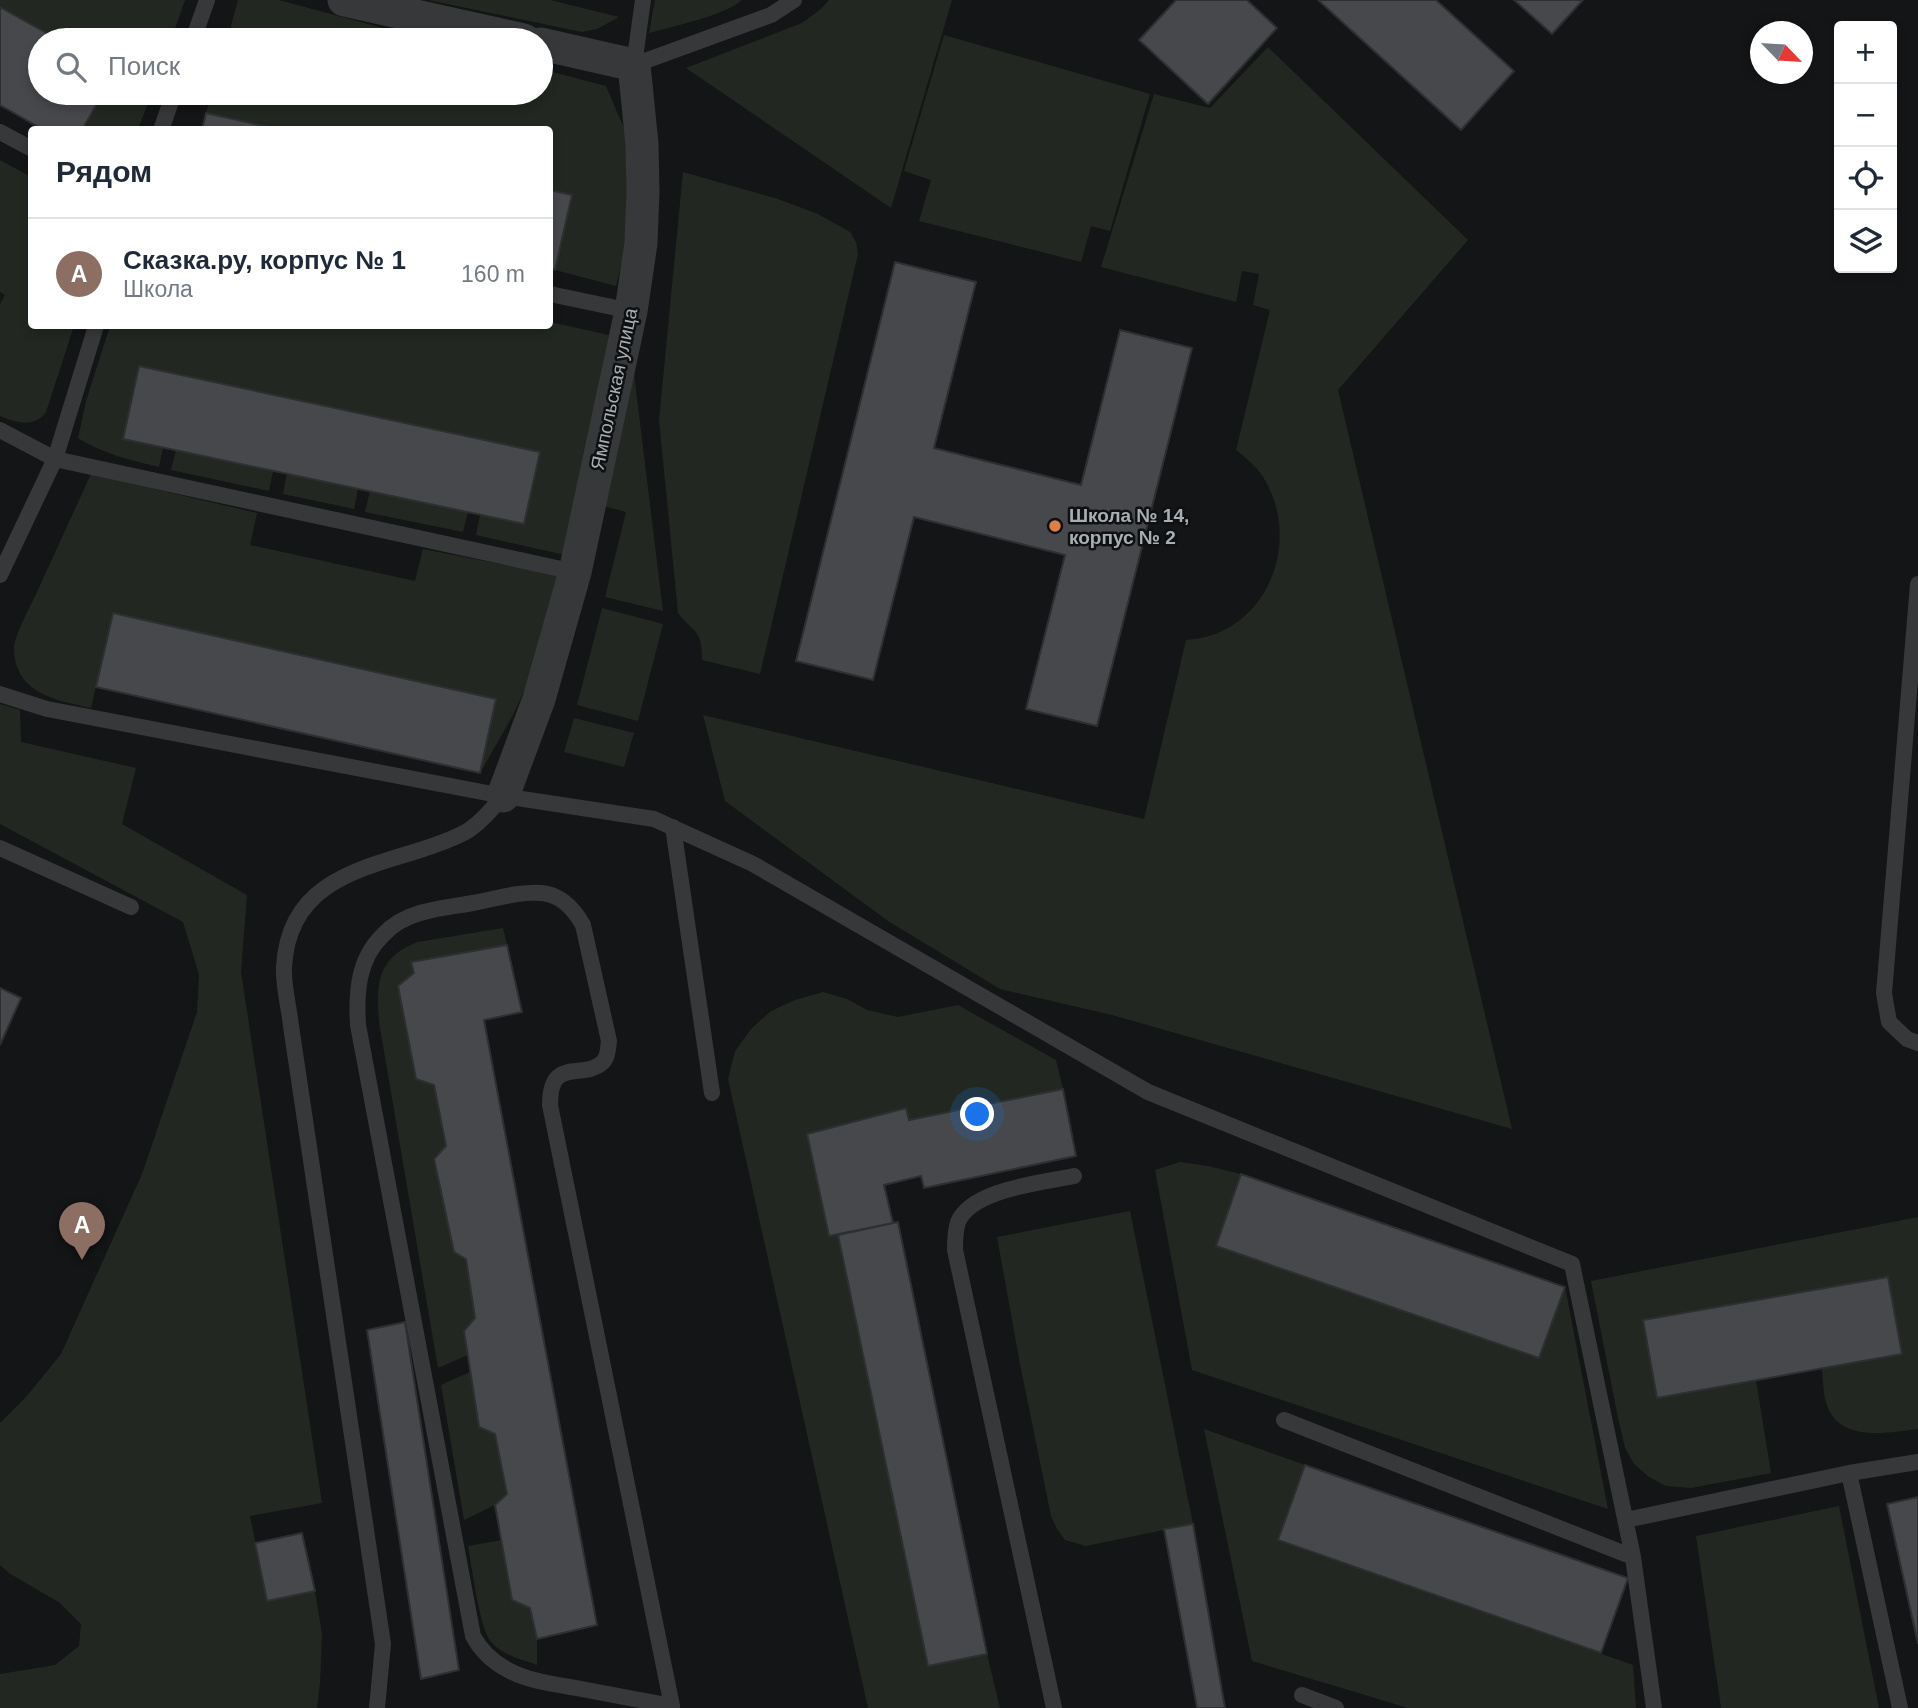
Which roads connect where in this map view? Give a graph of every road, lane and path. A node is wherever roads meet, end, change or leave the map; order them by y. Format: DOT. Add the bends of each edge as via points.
graph roads {
  1 [pos="207,0"];
  2 [pos="344,0"];
  3 [pos="643,0"];
  4 [pos="794,0"];
  5 [pos="197,28"];
  6 [pos="470,28"];
  7 [pos="553,47"];
  8 [pos="634,65"];
  9 [pos="170,105"];
  10 [pos="162,126"];
  11 [pos="0,132"];
  12 [pos="28,147"];
  13 [pos="553,295"];
  14 [pos="631,311"];
  15 [pos="95,329"];
  16 [pos="0,430"];
  17 [pos="55,459"];
  18 [pos="575,572"];
  19 [pos="0,575"];
  20 [pos="1918,584"];
  21 [pos="1915,649"];
  22 [pos="0,694"];
  23 [pos="503,796"];
  24 [pos="673,827"];
  25 [pos="0,848"];
  26 [pos="131,907"];
  27 [pos="1918,1042"];
  28 [pos="712,1093"];
  29 [pos="1074,1176"];
  30 [pos="1283,1420"];
  31 [pos="1918,1462"];
  32 [pos="1849,1473"];
  33 [pos="1626,1520"];
  34 [pos="1633,1557"];
  35 [pos="1302,1695"];
  36 [pos="672,1707"];
  37 [pos="377,1708"];
  38 [pos="1054,1708"];
  39 [pos="1336,1708"];
  40 [pos="1654,1708"];
  41 [pos="1899,1708"];
  1 -- 5 [label="lane"];
  2 -- 6 [label="street"];
  3 -- 8 [label="lane"];
  4 -- 8 [label="lane" via="771,15"];
  7 -- 8 [label="street"];
  8 -- 14 [label="street, Ямпольская улица" via="643,192"];
  9 -- 10 [label="lane"];
  11 -- 12 [label="lane"];
  13 -- 14 [label="lane"];
  14 -- 18 [label="street, Ямпольская улица"];
  15 -- 17 [label="lane"];
  16 -- 17 [label="lane"];
  17 -- 18 [label="lane"];
  17 -- 19 [label="lane"];
  18 -- 23 [label="street, Ямпольская улица" via="539,699"];
  20 -- 21 [label="lane"];
  21 -- 27 [label="lane" via="1884,993 1889,1022 1907,1040"];
  22 -- 23 [label="lane" via="47,709"];
  23 -- 24 [label="lane" via="653,819"];
  23 -- 37 [label="lane" via="467,831 346,875 323,889 304,905 287,942 284,970 291,1026 383,1644"];
  24 -- 28 [label="lane"];
  24 -- 33 [label="lane" via="752,864 1148,1092 1572,1265"];
  25 -- 26 [label="lane"];
  29 -- 38 [label="lane" via="981,1198 959,1220 955,1234"];
  30 -- 34 [label="lane"];
  31 -- 32 [label="lane"];
  32 -- 33 [label="lane"];
  32 -- 41 [label="lane"];
  33 -- 34 [label="lane"];
  34 -- 40 [label="lane"];
  35 -- 39 [label="lane"];
  36 -- 36 [label="lane" via="550,1105 550,1091 558,1077 603,1062 607,1053 609,1041 583,925 568,904 543,893 420,913 398,922 369,953 359,975 356,1000 473,1636 486,1655 522,1676"];
}
